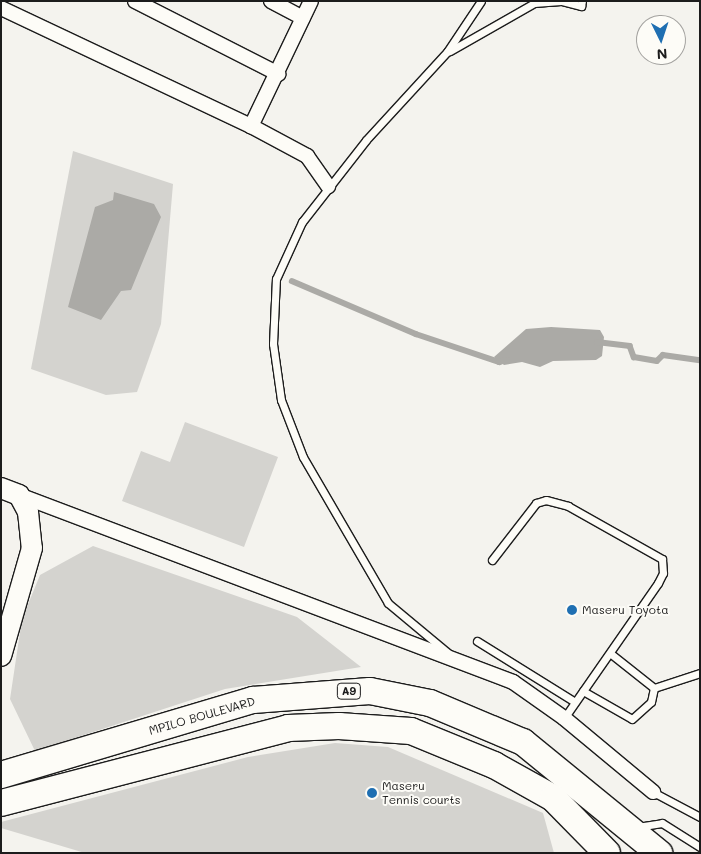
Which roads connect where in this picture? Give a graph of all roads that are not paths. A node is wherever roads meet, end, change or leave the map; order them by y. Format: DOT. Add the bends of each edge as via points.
graph roads {
  1 [pos="135,1"];
  2 [pos="271,1"];
  3 [pos="311,1"];
  4 [pos="481,1"];
  5 [pos="561,1"];
  6 [pos="582,1"];
  7 [pos="1,8"];
  8 [pos="303,18"];
  9 [pos="448,52"];
  10 [pos="278,74"];
  11 [pos="250,126"];
  12 [pos="328,186"];
  13 [pos="10,491"];
  14 [pos="492,560"];
  15 [pos="477,641"];
  16 [pos="610,653"];
  17 [pos="1,656"];
  18 [pos="462,665"];
  19 [pos="700,673"];
  20 [pos="654,688"];
  21 [pos="583,690"];
  22 [pos="575,702"];
  23 [pos="564,718"];
  24 [pos="2,770"];
  25 [pos="653,792"];
  26 [pos="4,802"];
  27 [pos="700,817"];
  28 [pos="632,828"];
  29 [pos="700,847"];
  30 [pos="602,851"];
  31 [pos="659,853"];
  1 -- 10 [label="street"];
  2 -- 8 [label="street"];
  3 -- 8 [label="street"];
  4 -- 9 [label="lane"];
  5 -- 6 [label="lane" via="581,6"];
  5 -- 9 [label="lane" via="534,3"];
  7 -- 11 [label="street"];
  8 -- 10 [label="street"];
  9 -- 12 [label="lane"];
  10 -- 11 [label="street"];
  11 -- 12 [label="street" via="306,156"];
  12 -- 18 [label="lane" via="302,222 276,279 273,344 281,400 302,457 388,603"];
  13 -- 17 [label="main road" via="28,512 32,548"];
  13 -- 18 [label="street"];
  14 -- 16 [label="lane" via="536,503 546,500 568,506 655,552 662,559 664,573"];
  15 -- 22 [label="lane"];
  16 -- 20 [label="lane"];
  16 -- 21 [label="lane"];
  18 -- 23 [label="street" via="513,682"];
  19 -- 20 [label="lane"];
  20 -- 21 [label="lane" via="651,702 632,719"];
  21 -- 22 [label="lane"];
  22 -- 23 [label="lane"];
  23 -- 25 [label="street"];
  24 -- 26 [label="main road"];
  24 -- 28 [label="highway, MPILO BOULEVARD / A9" via="253,700 370,691 430,703 523,742"];
  25 -- 27 [label="lane"];
  26 -- 30 [label="highway" via="288,728 339,726 411,731 494,764 553,798"];
  28 -- 29 [label="lane" via="662,823"];
  28 -- 31 [label="highway, MPILO BOULEVARD / A9"];
}
